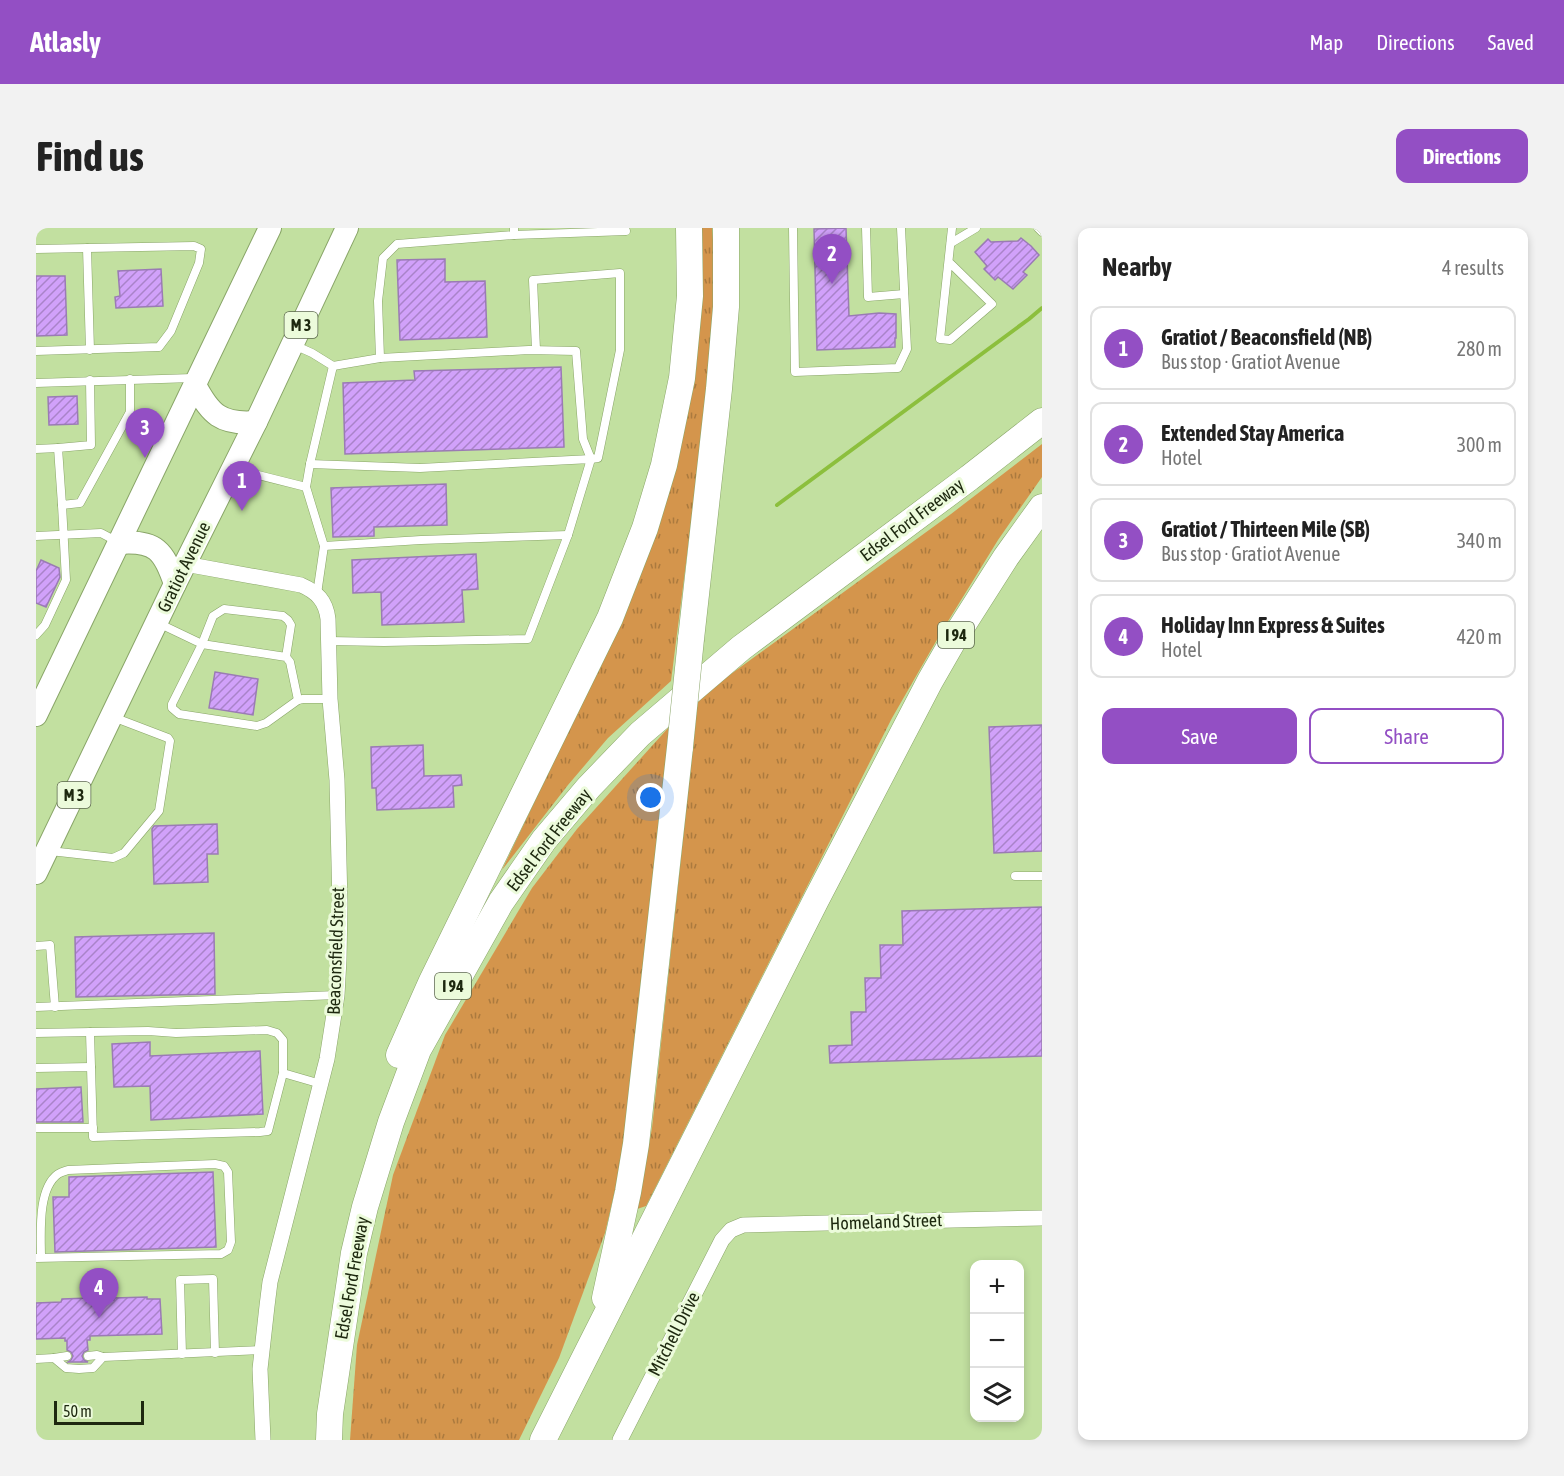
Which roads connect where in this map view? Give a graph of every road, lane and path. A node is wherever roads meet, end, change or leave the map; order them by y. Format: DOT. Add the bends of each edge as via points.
graph roads {
  1 [pos="270,228"];
  2 [pos="347,228"];
  3 [pos="689,228"];
  4 [pos="726,228"];
  5 [pos="793,228"];
  6 [pos="866,228"];
  7 [pos="901,228"];
  8 [pos="952,228"];
  9 [pos="976,228"];
  10 [pos="1038,228"];
  11 [pos="626,231"];
  12 [pos="514,232"];
  13 [pos="1042,232"];
  14 [pos="951,243"];
  15 [pos="87,248"];
  16 [pos="36,249"];
  17 [pos="949,262"];
  18 [pos="904,294"];
  19 [pos="292,344"];
  20 [pos="90,350"];
  21 [pos="536,350"];
  22 [pos="36,351"];
  23 [pos="380,358"];
  24 [pos="333,366"];
  25 [pos="130,379"];
  26 [pos="90,380"];
  27 [pos="197,381"];
  28 [pos="36,383"];
  29 [pos="1042,421"];
  30 [pos="256,422"];
  31 [pos="36,448"];
  32 [pos="58,448"];
  33 [pos="591,459"];
  34 [pos="310,464"];
  35 [pos="234,466"];
  36 [pos="306,487"];
  37 [pos="62,505"];
  38 [pos="1042,507"];
  39 [pos="63,535"];
  40 [pos="568,535"];
  41 [pos="36,536"];
  42 [pos="119,543"];
  43 [pos="324,546"];
  44 [pos="185,564"];
  45 [pos="175,585"];
  46 [pos="317,594"];
  47 [pos="157,622"];
  48 [pos="36,635"];
  49 [pos="329,641"];
  50 [pos="202,644"];
  51 [pos="286,657"];
  52 [pos="330,699"];
  53 [pos="298,700"];
  54 [pos="36,715"];
  55 [pos="111,717"];
  56 [pos="47,850"];
  57 [pos="36,873"];
  58 [pos="1015,876"];
  59 [pos="1042,876"];
  60 [pos="36,946"];
  61 [pos="337,995"];
  62 [pos="55,1006"];
  63 [pos="36,1007"];
  64 [pos="90,1032"];
  65 [pos="36,1033"];
  66 [pos="92,1067"];
  67 [pos="36,1068"];
  68 [pos="283,1073"];
  69 [pos="321,1084"];
  70 [pos="36,1128"];
  71 [pos="93,1128"];
  72 [pos="1042,1218"];
  73 [pos="731,1230"];
  74 [pos="38,1258"];
  75 [pos="596,1336"];
  76 [pos="262,1350"];
  77 [pos="215,1353"];
  78 [pos="182,1354"];
  79 [pos="67,1356"];
  80 [pos="88,1356"];
  81 [pos="103,1357"];
  82 [pos="54,1358"];
  83 [pos="36,1359"];
  84 [pos="330,1414"];
  85 [pos="263,1440"];
  86 [pos="329,1440"];
  87 [pos="543,1440"];
  88 [pos="620,1440"];
  1 -- 27 [label="main road"];
  2 -- 19 [label="main road, Gratiot Avenue / M 3"];
  3 -- 84 [label="highway" via="686,346 655,496 610,618 431,983 388,1083 350,1203 336,1270 325,1346"];
  4 -- 75 [label="highway, bridge" via="726,307 719,389 635,1155"];
  5 -- 18 [label="lane" via="795,372 898,368 907,349"];
  6 -- 18 [label="lane" via="868,297"];
  7 -- 18 [label="lane"];
  8 -- 14 [label="lane"];
  9 -- 14 [label="lane"];
  10 -- 13 [label="lane"];
  11 -- 12 [label="lane"];
  12 -- 23 [label="lane" via="397,244 383,258 378,302"];
  14 -- 17 [label="lane"];
  15 -- 16 [label="lane"];
  15 -- 20 [label="lane"];
  15 -- 20 [label="lane" via="201,249 171,331 159,347"];
  17 -- 17 [label="lane" via="940,339 950,340 992,304"];
  19 -- 24 [label="lane"];
  19 -- 30 [label="main road, Gratiot Avenue / M 3"];
  20 -- 22 [label="lane"];
  21 -- 23 [label="lane"];
  21 -- 33 [label="lane" via="576,351 583,439"];
  21 -- 33 [label="lane" via="532,280 620,273 620,350 598,458"];
  23 -- 24 [label="lane"];
  24 -- 34 [label="lane"];
  25 -- 26 [label="lane"];
  25 -- 27 [label="lane"];
  25 -- 37 [label="lane" via="130,412 80,503"];
  26 -- 28 [label="lane"];
  26 -- 32 [label="lane" via="91,445"];
  27 -- 30 [label="main road" via="202,399 221,418 241,424"];
  27 -- 42 [label="main road"];
  29 -- 84 [label="highway, Edsel Ford Freeway / I 94" via="741,648 640,734 544,840 501,902 418,1050 406,1081 378,1161 354,1253"];
  30 -- 35 [label="main road, Gratiot Avenue / M 3"];
  31 -- 32 [label="lane"];
  32 -- 37 [label="lane"];
  33 -- 34 [label="lane" via="420,468"];
  33 -- 40 [label="lane"];
  34 -- 36 [label="lane"];
  35 -- 36 [label="lane"];
  35 -- 44 [label="main road, Gratiot Avenue / M 3"];
  36 -- 43 [label="lane"];
  37 -- 39 [label="lane"];
  38 -- 75 [label="highway, I 94" via="1006,557 930,681"];
  39 -- 41 [label="lane"];
  39 -- 42 [label="lane" via="101,533"];
  39 -- 48 [label="lane" via="66,580 45,625"];
  40 -- 43 [label="lane"];
  40 -- 49 [label="lane" via="528,639"];
  42 -- 45 [label="main road" via="141,543 158,550"];
  42 -- 54 [label="main road"];
  43 -- 46 [label="lane"];
  44 -- 45 [label="main road, Gratiot Avenue / M 3"];
  44 -- 46 [label="street" via="301,585"];
  45 -- 47 [label="main road, Gratiot Avenue / M 3"];
  46 -- 49 [label="street, Beaconsfield Street" via="327,610"];
  47 -- 50 [label="lane"];
  47 -- 55 [label="main road, Gratiot Avenue / M 3"];
  49 -- 52 [label="street, Beaconsfield Street"];
  50 -- 51 [label="lane"];
  50 -- 51 [label="lane" via="218,611 283,616 291,625"];
  50 -- 53 [label="lane" via="172,704 176,713 257,726"];
  51 -- 53 [label="lane"];
  52 -- 53 [label="lane"];
  52 -- 61 [label="street, Beaconsfield Street" via="340,904"];
  55 -- 56 [label="main road, Gratiot Avenue / M 3"];
  55 -- 56 [label="lane" via="170,741 159,811 124,853 113,858"];
  56 -- 57 [label="main road, Gratiot Avenue / M 3"];
  58 -- 59 [label="lane"];
  60 -- 62 [label="lane" via="50,945"];
  61 -- 62 [label="lane"];
  61 -- 69 [label="street, Beaconsfield Street"];
  62 -- 63 [label="lane"];
  64 -- 65 [label="lane"];
  64 -- 66 [label="lane"];
  64 -- 68 [label="lane" via="267,1030 283,1040"];
  66 -- 67 [label="lane"];
  66 -- 71 [label="lane"];
  68 -- 69 [label="lane"];
  68 -- 71 [label="lane" via="268,1131 93,1137"];
  69 -- 76 [label="street, Beaconsfield Street" via="270,1282"];
  70 -- 71 [label="lane"];
  72 -- 73 [label="street, Homeland Street" via="743,1226"];
  73 -- 88 [label="street, Mitchell Drive" via="722,1240"];
  74 -- 74 [label="lane" via="221,1254 231,1242 228,1172 224,1166 215,1164 68,1170 58,1174 45,1194"];
  75 -- 87 [label="highway, I 94"];
  76 -- 77 [label="lane"];
  76 -- 85 [label="street, Beaconsfield Street"];
  77 -- 78 [label="lane"];
  77 -- 78 [label="lane" via="213,1279 180,1280"];
  78 -- 81 [label="lane"];
  79 -- 82 [label="lane"];
  80 -- 81 [label="lane"];
  81 -- 82 [label="lane" via="93,1368 79,1369 66,1368"];
  82 -- 83 [label="lane"];
  84 -- 86 [label="highway, Edsel Ford Freeway / I 94"];
}
